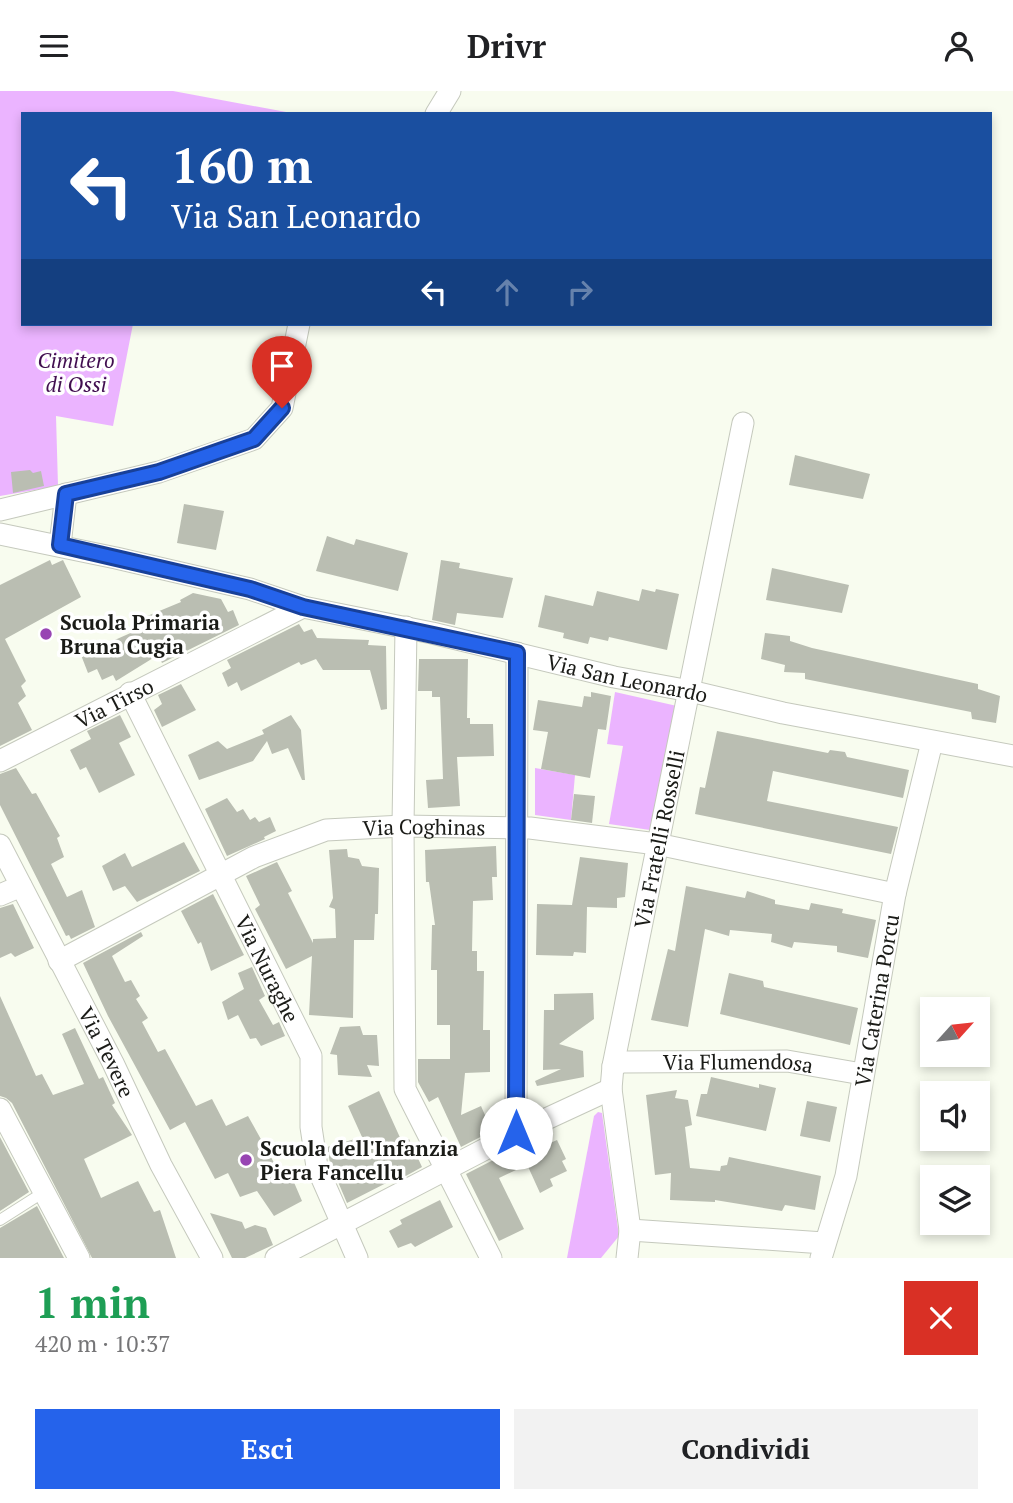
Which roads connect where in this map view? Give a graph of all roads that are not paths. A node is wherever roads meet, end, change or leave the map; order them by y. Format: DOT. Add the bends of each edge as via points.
graph roads {
  1 [pos="450,91"];
  2 [pos="437,112"];
  3 [pos="299,326"];
  4 [pos="743,423"];
  5 [pos="66,494"];
  6 [pos="0,510"];
  7 [pos="0,534"];
  8 [pos="60,545"];
  9 [pos="303,607"];
  10 [pos="406,627"];
  11 [pos="517,653"];
  12 [pos="690,691"];
  13 [pos="130,693"];
  14 [pos="932,742"];
  15 [pos="1013,756"];
  16 [pos="0,761"];
  17 [pos="403,826"];
  18 [pos="518,827"];
  19 [pos="657,844"];
  20 [pos="0,845"];
  21 [pos="219,875"];
  22 [pos="21,886"];
  23 [pos="895,894"];
  24 [pos="0,895"];
  25 [pos="60,961"];
  26 [pos="613,1066"];
  27 [pos="862,1074"];
  28 [pos="611,1089"];
  29 [pos="0,1109"];
  30 [pos="516,1133"];
  31 [pos="446,1169"];
  32 [pos="44,1192"];
  33 [pos="0,1220"];
  34 [pos="341,1223"];
  35 [pos="630,1230"];
  36 [pos="822,1250"];
  37 [pos="79,1258"];
  38 [pos="212,1258"];
  39 [pos="276,1258"];
  40 [pos="357,1258"];
  41 [pos="491,1258"];
  42 [pos="627,1258"];
  1 -- 2 [label="street"];
  3 -- 5 [label="street" via="282,408 254,439 159,472"];
  4 -- 12 [label="street, Via Fratelli Rosselli"];
  5 -- 6 [label="street"];
  5 -- 8 [label="street"];
  7 -- 8 [label="street, Via San Leonardo"];
  8 -- 9 [label="street, Via San Leonardo" via="250,589"];
  9 -- 10 [label="street, Via San Leonardo"];
  9 -- 13 [label="street, Via Tirso"];
  10 -- 11 [label="street, Via San Leonardo"];
  10 -- 17 [label="street"];
  11 -- 12 [label="street, Via San Leonardo"];
  11 -- 18 [label="street"];
  12 -- 14 [label="street, Via San Leonardo"];
  12 -- 19 [label="street, Via Fratelli Rosselli"];
  13 -- 16 [label="street, Via Tirso"];
  13 -- 21 [label="street, Via Nuraghe"];
  14 -- 15 [label="street, Via San Leonardo"];
  14 -- 23 [label="street, Via Caterina Porcu"];
  17 -- 18 [label="street, Via Coghinas"];
  17 -- 21 [label="street, Via Coghinas" via="326,830"];
  17 -- 31 [label="street" via="404,1089"];
  18 -- 19 [label="street, Via Coghinas"];
  18 -- 30 [label="street"];
  19 -- 23 [label="street, Via Coghinas"];
  19 -- 26 [label="street, Via Fratelli Rosselli"];
  20 -- 22 [label="street, Via Tevere"];
  21 -- 25 [label="street, Via Coghinas"];
  21 -- 34 [label="street, Via Nuraghe" via="311,1056 317,1167"];
  22 -- 24 [label="street"];
  22 -- 25 [label="street, Via Tevere"];
  23 -- 27 [label="street, Via Caterina Porcu"];
  25 -- 38 [label="street, Via Tevere"];
  26 -- 27 [label="street, Via Flumendosa" via="733,1059 787,1061"];
  26 -- 28 [label="street, Via Fratelli Rosselli"];
  27 -- 36 [label="street, Via Caterina Porcu" via="846,1176"];
  28 -- 30 [label="street"];
  28 -- 35 [label="street, Via Fratelli Rosselli"];
  29 -- 32 [label="street"];
  30 -- 31 [label="street"];
  31 -- 34 [label="street"];
  31 -- 41 [label="street"];
  32 -- 33 [label="lane"];
  32 -- 37 [label="street"];
  34 -- 39 [label="street"];
  34 -- 40 [label="street, Via Nuraghe"];
  35 -- 36 [label="street"];
  35 -- 42 [label="street, Via Fratelli Rosselli"];
}
